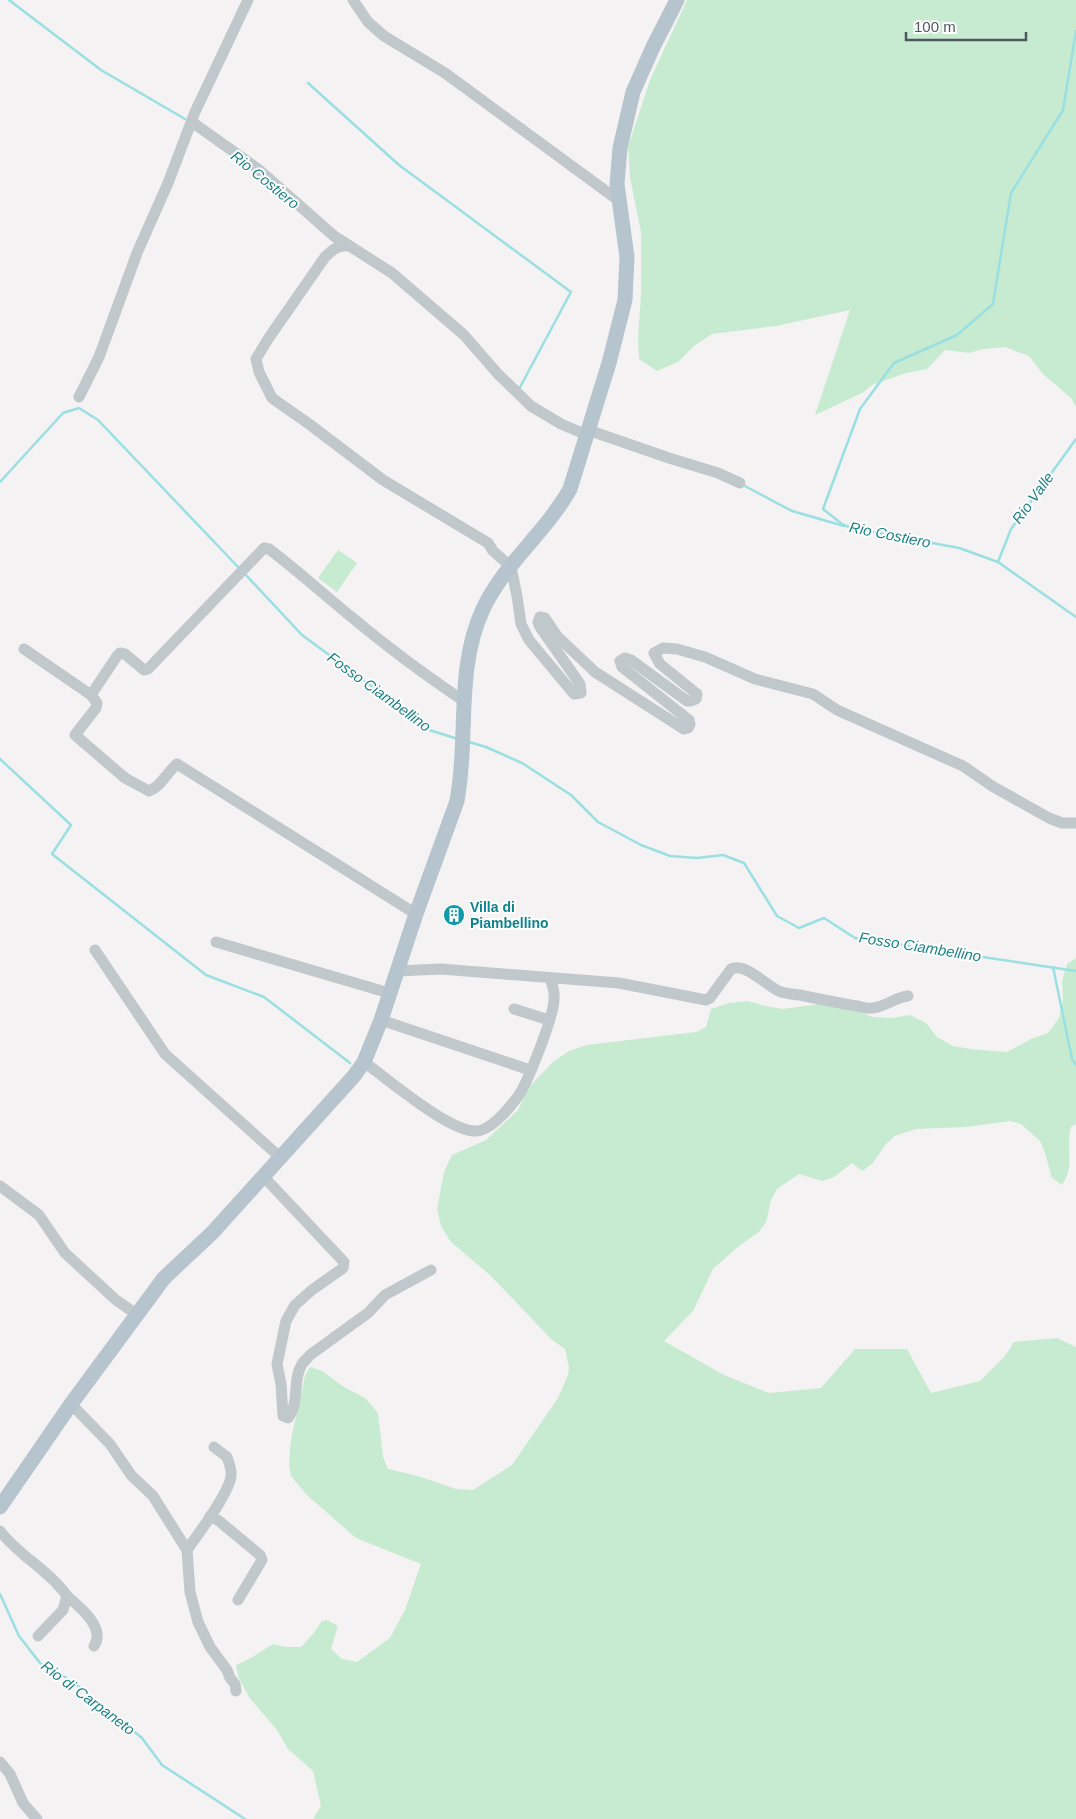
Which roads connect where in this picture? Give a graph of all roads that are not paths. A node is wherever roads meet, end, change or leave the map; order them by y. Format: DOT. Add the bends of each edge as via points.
graph roads {
  1 [pos="248,0"];
  2 [pos="353,0"];
  3 [pos="676,0"];
  4 [pos="192,122"];
  5 [pos="618,200"];
  6 [pos="350,246"];
  7 [pos="79,396"];
  8 [pos="588,433"];
  9 [pos="740,482"];
  10 [pos="511,567"];
  11 [pos="24,649"];
  12 [pos="91,695"];
  13 [pos="465,702"];
  14 [pos="1076,823"];
  15 [pos="416,914"];
  16 [pos="216,942"];
  17 [pos="95,950"];
  18 [pos="397,971"];
  19 [pos="550,978"];
  20 [pos="389,993"];
  21 [pos="908,996"];
  22 [pos="514,1009"];
  23 [pos="381,1020"];
  24 [pos="549,1020"];
  25 [pos="364,1062"];
  26 [pos="530,1070"];
  27 [pos="281,1158"];
  28 [pos="264,1177"];
  29 [pos="0,1186"];
  30 [pos="431,1270"];
  31 [pos="136,1314"];
  32 [pos="71,1404"];
  33 [pos="214,1446"];
  34 [pos="0,1507"];
  35 [pos="210,1516"];
  36 [pos="0,1532"];
  37 [pos="186,1550"];
  38 [pos="67,1596"];
  39 [pos="238,1600"];
  40 [pos="38,1636"];
  41 [pos="94,1646"];
  42 [pos="236,1690"];
  43 [pos="0,1762"];
  44 [pos="37,1819"];
  1 -- 4 [label="street"];
  2 -- 5 [label="street" via="368,22 384,36 445,73"];
  3 -- 5 [label="main road" via="634,92 620,148"];
  4 -- 6 [label="street" via="258,169 334,236"];
  4 -- 7 [label="street" via="137,253 99,357"];
  5 -- 8 [label="main road" via="627,256 626,292 616,340"];
  6 -- 8 [label="street" via="392,273 451,323 531,406 560,424"];
  6 -- 10 [label="street" via="335,248 324,257 256,359 272,398 382,480 488,543"];
  8 -- 9 [label="street"];
  8 -- 10 [label="main road" via="570,489 560,508"];
  10 -- 13 [label="main road" via="492,592 477,624 466,671"];
  10 -- 14 [label="street" via="521,624 529,640 574,694 581,693 580,684 540,627 540,618 546,618 557,636 595,672 684,729 688,728 689,720 622,667 620,661 625,658 631,660 691,702 697,694 660,664 654,653 663,648 677,649 705,657 755,679 813,694 838,710 963,766 1049,818 1062,823"];
  11 -- 12 [label="street"];
  12 -- 13 [label="street" via="120,653 144,670 148,669 264,548 295,568 350,616"];
  12 -- 15 [label="street" via="97,703 96,708 75,735 125,778 150,791 156,789 177,764"];
  13 -- 15 [label="main road" via="457,801"];
  15 -- 18 [label="main road"];
  16 -- 20 [label="street"];
  17 -- 27 [label="street" via="165,1054"];
  18 -- 19 [label="street" via="442,969"];
  18 -- 20 [label="main road"];
  19 -- 21 [label="street" via="618,982 706,1000 735,967 744,969 780,992 834,1002 873,1008"];
  19 -- 24 [label="street" via="554,1001"];
  20 -- 23 [label="main road"];
  22 -- 24 [label="street"];
  23 -- 25 [label="main road"];
  23 -- 26 [label="street"];
  24 -- 26 [label="street"];
  25 -- 26 [label="street" via="448,1122 463,1130 478,1132 493,1124 517,1099"];
  25 -- 27 [label="main road"];
  27 -- 28 [label="main road"];
  28 -- 30 [label="street" via="344,1262 343,1268 295,1305 286,1321 277,1364 282,1416 288,1418 290,1415 299,1372 310,1355 368,1313 385,1295"];
  28 -- 31 [label="main road" via="164,1278"];
  29 -- 31 [label="street" via="39,1215 65,1253"];
  31 -- 32 [label="main road"];
  32 -- 34 [label="main road"];
  32 -- 37 [label="street" via="110,1444 131,1475 152,1496"];
  33 -- 35 [label="street" via="227,1457 231,1478"];
  35 -- 37 [label="street"];
  35 -- 39 [label="street" via="260,1555 262,1560"];
  36 -- 38 [label="street"];
  37 -- 42 [label="street" via="190,1592 198,1622"];
  38 -- 40 [label="street" via="63,1610"];
  38 -- 41 [label="street" via="81,1607 96,1629"];
  43 -- 44 [label="street" via="10,1774 23,1803"];
}
